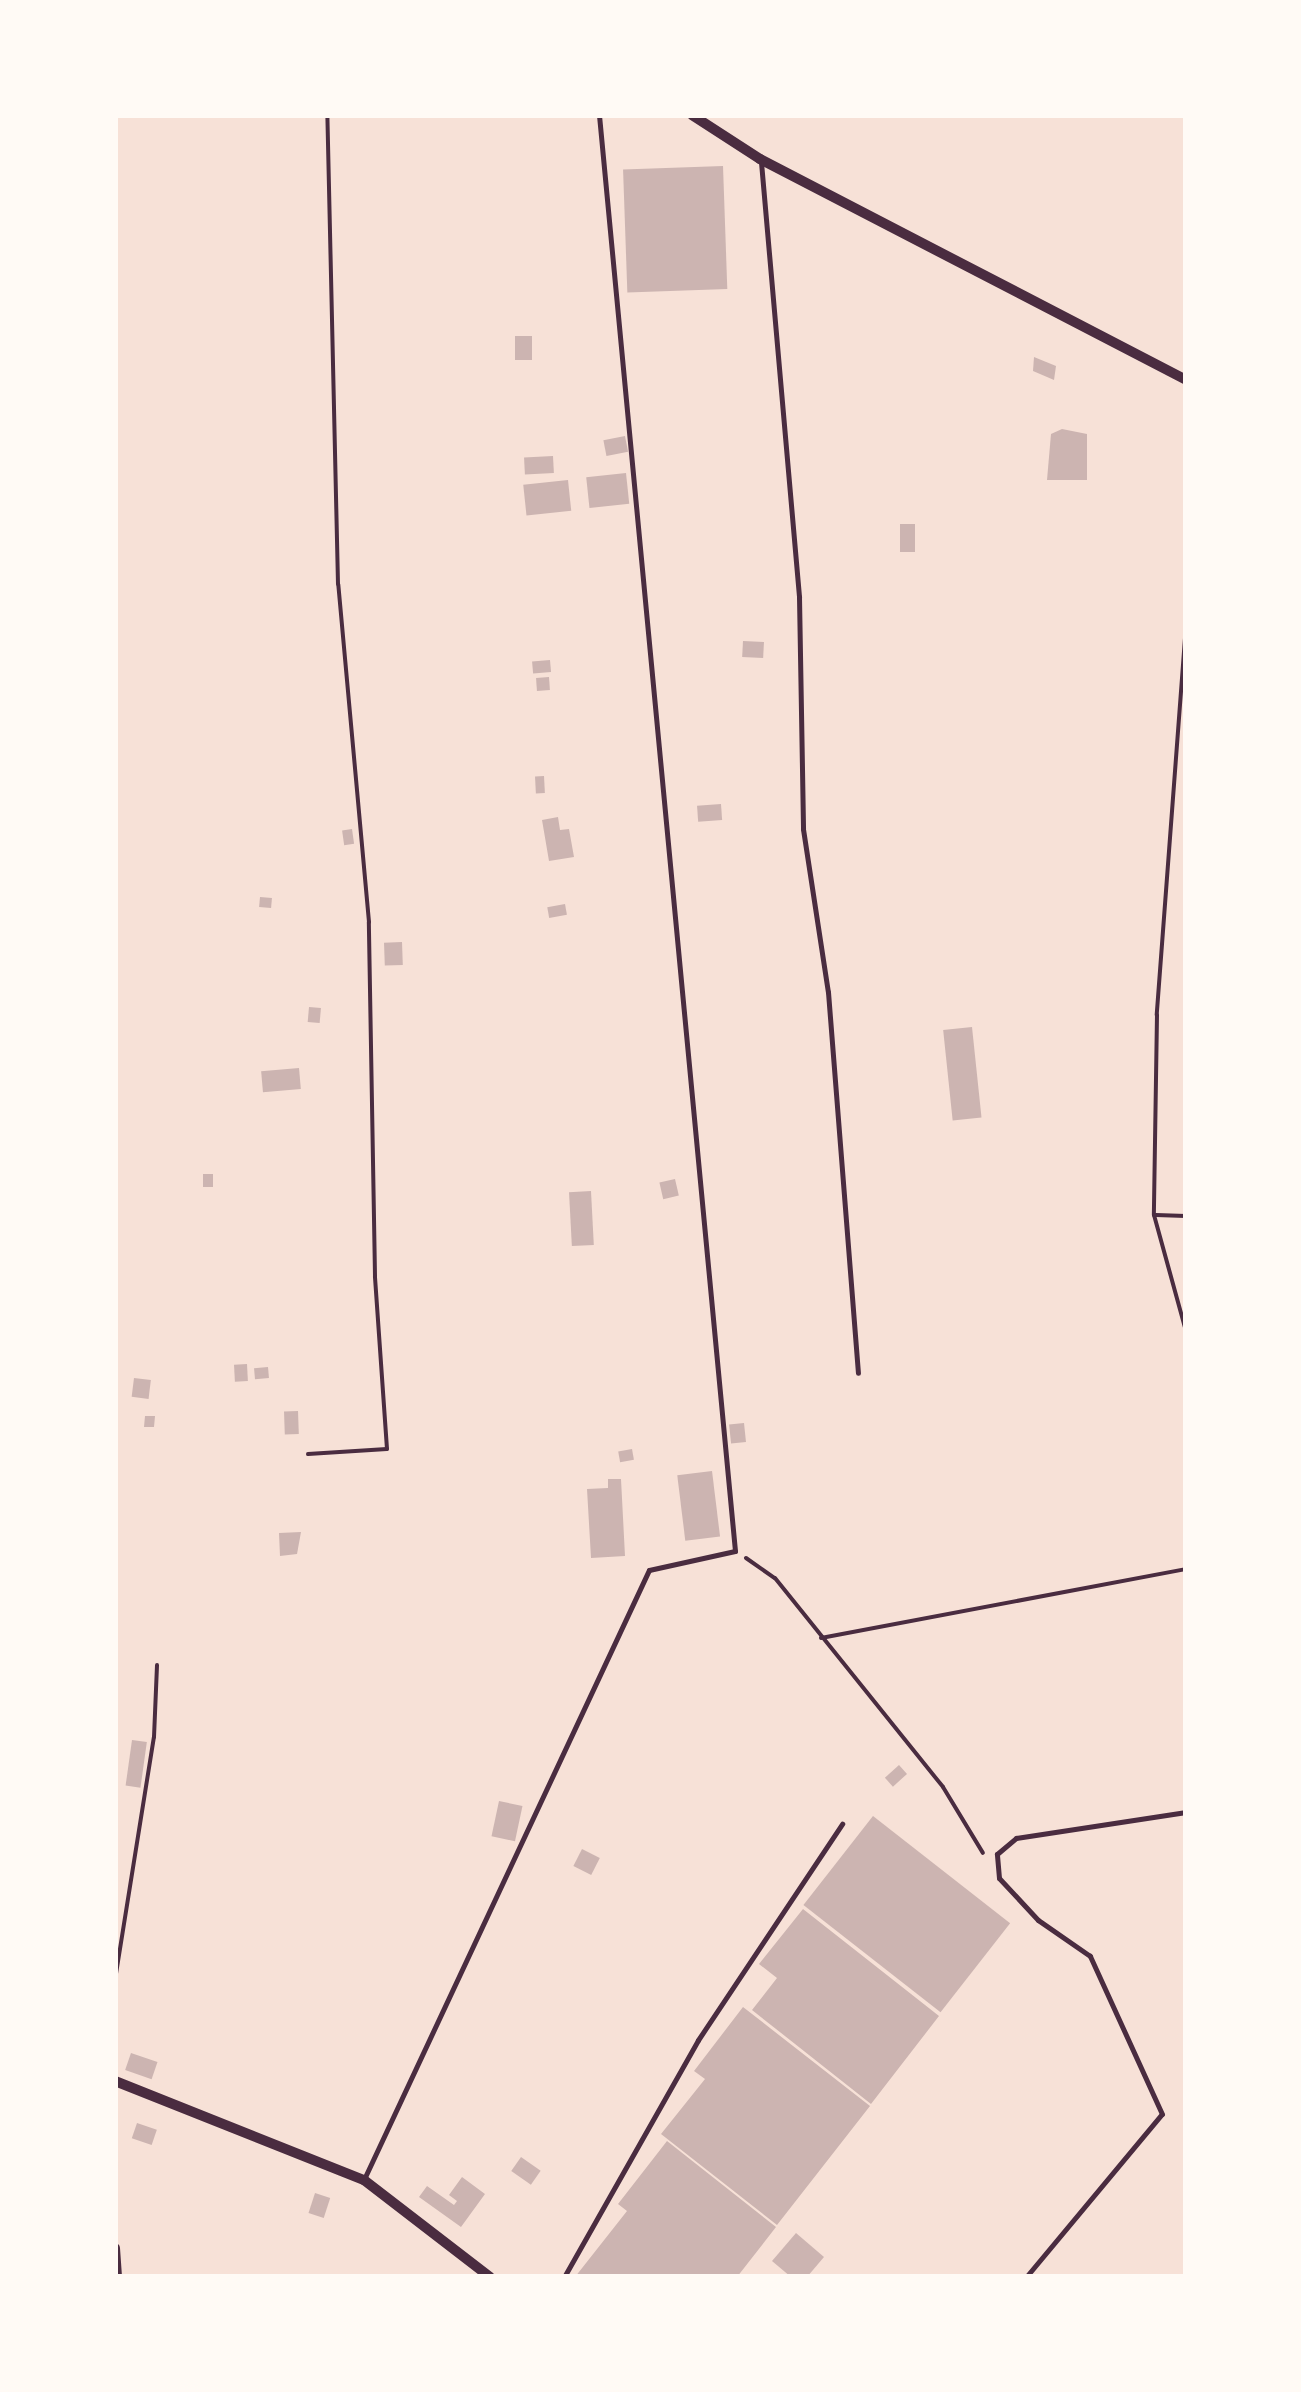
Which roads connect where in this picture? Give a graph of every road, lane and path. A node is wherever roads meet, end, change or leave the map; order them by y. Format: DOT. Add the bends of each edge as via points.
graph roads {
  1 [pos="327,115"];
  2 [pos="599,115"];
  3 [pos="692,115"];
  4 [pos="760,159"];
  5 [pos="1186,380"];
  6 [pos="1186,625"];
  7 [pos="1154,1215"];
  8 [pos="1186,1216"];
  9 [pos="1186,1330"];
  10 [pos="858,1373"];
  11 [pos="308,1454"];
  12 [pos="735,1551"];
  13 [pos="1186,1569"];
  14 [pos="821,1638"];
  15 [pos="157,1665"];
  16 [pos="1186,1812"];
  17 [pos="842,1824"];
  18 [pos="999,1878"];
  19 [pos="115,1980"];
  20 [pos="115,2081"];
  21 [pos="364,2180"];
  22 [pos="115,2248"];
  23 [pos="117,2277"];
  24 [pos="490,2277"];
  25 [pos="564,2277"];
  26 [pos="1026,2277"];
  1 -- 11 [label="path" via="338,584 369,922 375,1276 387,1448"];
  2 -- 12 [label="lane" via="651,720"];
  3 -- 4 [label="street"];
  4 -- 5 [label="street"];
  4 -- 10 [label="lane" via="799,597 804,829 828,992"];
  6 -- 7 [label="path" via="1157,1016"];
  7 -- 8 [label="path"];
  7 -- 9 [label="path"];
  12 -- 14 [label="path" via="775,1578"];
  12 -- 21 [label="lane" via="650,1570"];
  13 -- 14 [label="path"];
  14 -- 18 [label="path" via="943,1787"];
  15 -- 19 [label="path" via="154,1737"];
  16 -- 18 [label="lane" via="1016,1838 996,1854"];
  17 -- 25 [label="lane" via="698,2040"];
  18 -- 26 [label="lane" via="1038,1920 1090,1956 1162,2114"];
  20 -- 21 [label="street"];
  21 -- 24 [label="street"];
  22 -- 23 [label="street"];
}
